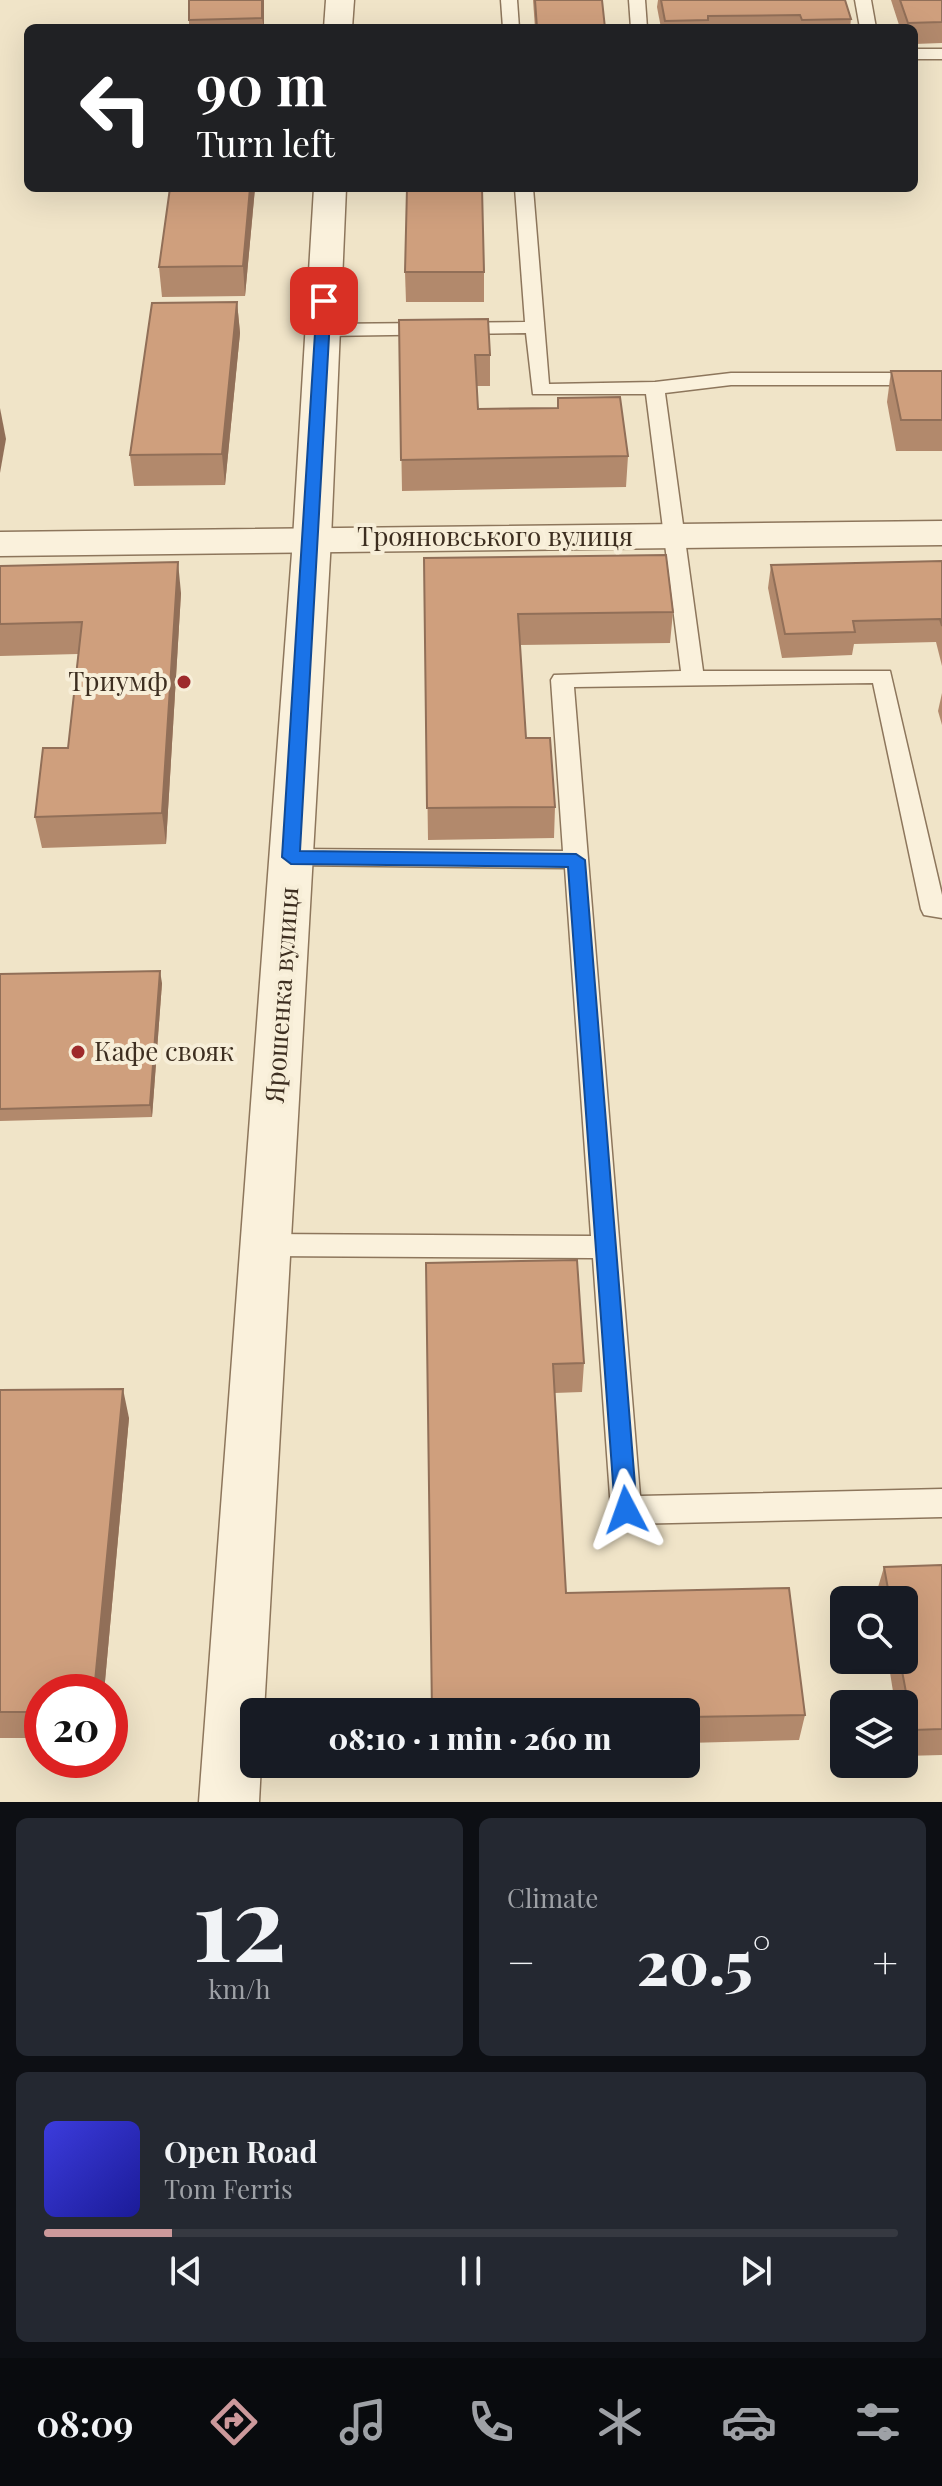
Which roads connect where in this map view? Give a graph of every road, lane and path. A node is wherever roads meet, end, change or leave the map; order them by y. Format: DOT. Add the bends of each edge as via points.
graph roads {
  1 [pos="340,0"];
  2 [pos="509,0"];
  3 [pos="637,0"];
  4 [pos="863,0"];
  5 [pos="338,24"];
  6 [pos="511,24"];
  7 [pos="639,24"];
  8 [pos="867,24"];
  9 [pos="918,54"];
  10 [pos="942,54"];
  11 [pos="330,192"];
  12 [pos="524,192"];
  13 [pos="535,327"];
  14 [pos="323,330"];
  15 [pos="942,379"];
  16 [pos="655,388"];
  17 [pos="942,533"];
  18 [pos="674,536"];
  19 [pos="312,539"];
  20 [pos="0,544"];
  21 [pos="693,678"];
  22 [pos="291,857"];
  23 [pos="576,860"];
  24 [pos="942,909"];
  25 [pos="266,1245"];
  26 [pos="606,1247"];
  27 [pos="942,1503"];
  28 [pos="229,1802"];
  1 -- 5 [label="street"];
  2 -- 6 [label="lane"];
  3 -- 7 [label="lane"];
  4 -- 8 [label="lane"];
  9 -- 10 [label="lane"];
  11 -- 14 [label="street, Ярошенка вулиця"];
  12 -- 13 [label="lane"];
  13 -- 14 [label="lane"];
  13 -- 16 [label="lane" via="540,390"];
  14 -- 19 [label="street, Ярошенка вулиця"];
  15 -- 16 [label="lane" via="731,379"];
  16 -- 18 [label="lane"];
  17 -- 18 [label="street, Трояновського вулиця"];
  18 -- 19 [label="street, Трояновського вулиця"];
  18 -- 21 [label="lane"];
  19 -- 20 [label="street, Трояновського вулиця"];
  19 -- 22 [label="street, Ярошенка вулиця"];
  21 -- 23 [label="lane" via="562,680"];
  21 -- 24 [label="lane" via="882,676 933,909"];
  22 -- 23 [label="lane"];
  22 -- 25 [label="street, Ярошенка вулиця"];
  23 -- 26 [label="lane"];
  25 -- 26 [label="lane"];
  25 -- 28 [label="street, Ярошенка вулиця"];
  26 -- 27 [label="lane" via="626,1510"];
}
